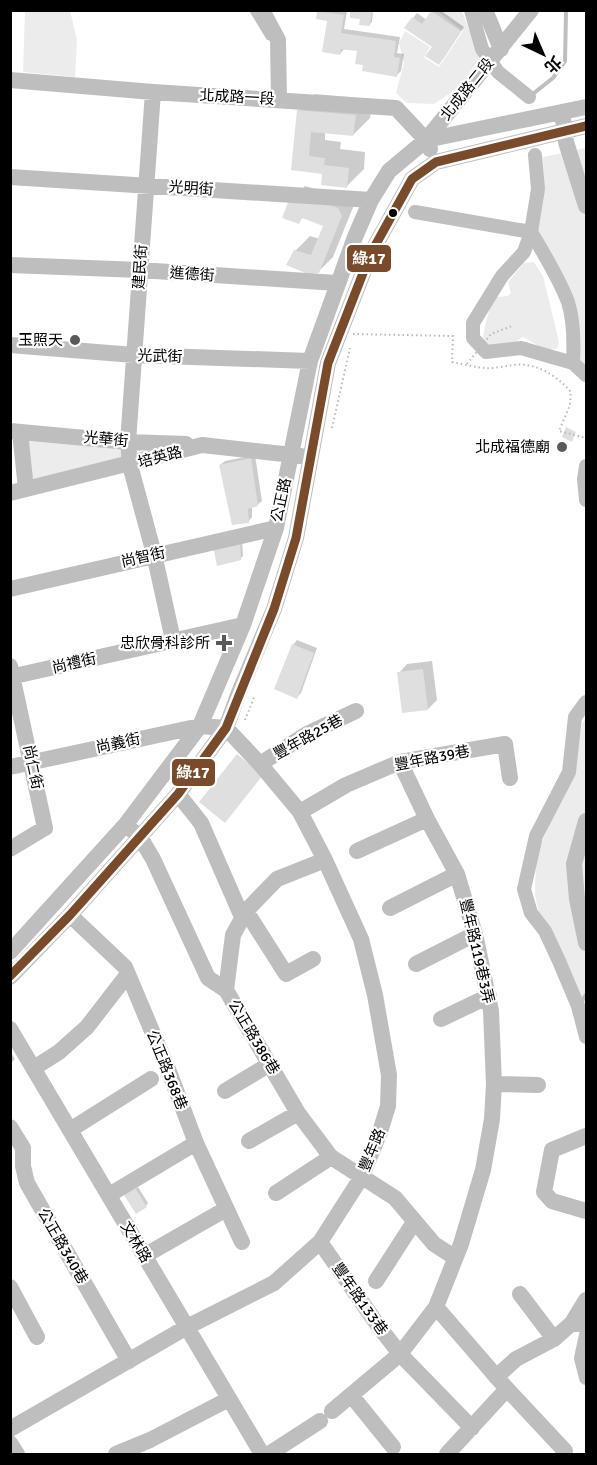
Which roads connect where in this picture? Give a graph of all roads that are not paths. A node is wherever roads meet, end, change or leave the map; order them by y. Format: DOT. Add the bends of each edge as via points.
graph roads {
  1 [pos="262,10"];
  2 [pos="485,10"];
  3 [pos="531,10"];
  4 [pos="494,57"];
  5 [pos="10,80"];
  6 [pos="153,92"];
  7 [pos="279,100"];
  8 [pos="586,107"];
  9 [pos="561,112"];
  10 [pos="586,126"];
  11 [pos="565,130"];
  12 [pos="426,140"];
  13 [pos="436,162"];
  14 [pos="10,177"];
  15 [pos="145,185"];
  16 [pos="371,200"];
  17 [pos="586,206"];
  18 [pos="10,265"];
  19 [pos="140,270"];
  20 [pos="337,284"];
  21 [pos="10,345"];
  22 [pos="134,355"];
  23 [pos="309,361"];
  24 [pos="15,431"];
  25 [pos="128,442"];
  26 [pos="202,445"];
  27 [pos="291,456"];
  28 [pos="311,456"];
  29 [pos="130,465"];
  30 [pos="18,491"];
  31 [pos="276,528"];
  32 [pos="154,554"];
  33 [pos="10,589"];
  34 [pos="243,625"];
  35 [pos="173,640"];
  36 [pos="11,673"];
  37 [pos="356,711"];
  38 [pos="200,726"];
  39 [pos="226,728"];
  40 [pos="32,762"];
  41 [pos="400,762"];
  42 [pos="260,764"];
  43 [pos="10,767"];
  44 [pos="510,777"];
  45 [pos="178,794"];
  46 [pos="300,812"];
  47 [pos="427,819"];
  48 [pos="586,820"];
  49 [pos="126,825"];
  50 [pos="141,837"];
  51 [pos="10,849"];
  52 [pos="357,851"];
  53 [pos="325,860"];
  54 [pos="457,874"];
  55 [pos="390,908"];
  56 [pos="244,914"];
  57 [pos="70,915"];
  58 [pos="475,934"];
  59 [pos="586,943"];
  60 [pos="10,952"];
  61 [pos="314,959"];
  62 [pos="416,964"];
  63 [pos="128,974"];
  64 [pos="10,977"];
  65 [pos="226,990"];
  66 [pos="489,996"];
  67 [pos="441,1019"];
  68 [pos="10,1029"];
  69 [pos="270,1064"];
  70 [pos="34,1068"];
  71 [pos="152,1080"];
  72 [pos="494,1084"];
  73 [pos="538,1085"];
  74 [pos="225,1091"];
  75 [pos="298,1113"];
  76 [pos="10,1127"];
  77 [pos="70,1130"];
  78 [pos="586,1136"];
  79 [pos="249,1141"];
  80 [pos="196,1143"];
  81 [pos="331,1158"];
  82 [pos="17,1170"];
  83 [pos="361,1178"];
  84 [pos="276,1193"];
  85 [pos="109,1195"];
  86 [pos="226,1209"];
  87 [pos="586,1211"];
  88 [pos="414,1222"];
  89 [pos="242,1242"];
  90 [pos="320,1242"];
  91 [pos="144,1256"];
  92 [pos="454,1257"];
  93 [pos="376,1281"];
  94 [pos="10,1287"];
  95 [pos="520,1294"];
  96 [pos="586,1300"];
  97 [pos="436,1307"];
  98 [pos="579,1324"];
  99 [pos="187,1326"];
  100 [pos="37,1337"];
  101 [pos="554,1339"];
  102 [pos="400,1354"];
  103 [pos="129,1360"];
  104 [pos="502,1383"];
  105 [pos="351,1395"];
  106 [pos="229,1399"];
  107 [pos="472,1428"];
  108 [pos="10,1429"];
  109 [pos="10,1443"];
  110 [pos="393,1447"];
  111 [pos="565,1451"];
  112 [pos="17,1455"];
  113 [pos="116,1455"];
  114 [pos="262,1455"];
  115 [pos="269,1455"];
  116 [pos="447,1455"];
  1 -- 7 [label="street" via="278,40"];
  2 -- 4 [label="street"];
  3 -- 4 [label="street, 北成路二段"];
  4 -- 12 [label="street, 北成路二段"];
  5 -- 6 [label="street, 北成路一段"];
  6 -- 7 [label="street, 北成路一段"];
  6 -- 15 [label="street, 建民街"];
  7 -- 12 [label="street, 北成路一段" via="396,108"];
  8 -- 9 [label="street, 公正路"];
  9 -- 11 [label="street"];
  9 -- 12 [label="street, 公正路"];
  10 -- 11 [label="street, 公正路"];
  11 -- 13 [label="street, 公正路"];
  11 -- 17 [label="street"];
  12 -- 13 [label="street, 北成路一段"];
  12 -- 16 [label="street, 公正路" via="389,171"];
  13 -- 28 [label="street, 公正路" via="412,179 370,255 328,363"];
  14 -- 15 [label="street, 光明街"];
  15 -- 16 [label="street, 光明街"];
  15 -- 19 [label="street, 建民街"];
  16 -- 20 [label="street, 公正路"];
  18 -- 19 [label="street, 進德街"];
  19 -- 20 [label="street, 進德街"];
  19 -- 22 [label="street, 建民街"];
  20 -- 23 [label="street, 公正路"];
  21 -- 22 [label="street, 光武街"];
  22 -- 23 [label="street, 光武街"];
  22 -- 25 [label="street, 建民街"];
  23 -- 27 [label="street, 公正路"];
  24 -- 25 [label="street, 光華街"];
  24 -- 30 [label="street"];
  25 -- 26 [label="street, 光華街"];
  25 -- 29 [label="street, 建民街"];
  26 -- 27 [label="street, 培英路"];
  26 -- 29 [label="street, 培英路"];
  27 -- 28 [label="street, 培英路"];
  27 -- 31 [label="street, 公正路"];
  28 -- 39 [label="street, 公正路" via="296,538 274,609"];
  29 -- 30 [label="street, 培英路"];
  29 -- 32 [label="street, 建民街"];
  31 -- 32 [label="street, 尚智街"];
  31 -- 34 [label="street, 公正路"];
  32 -- 33 [label="street, 尚智街"];
  32 -- 35 [label="street, 建民街"];
  34 -- 35 [label="street, 尚禮街"];
  34 -- 38 [label="street, 公正路"];
  35 -- 36 [label="street, 尚禮街"];
  36 -- 40 [label="street, 尚仁街"];
  37 -- 42 [label="street, 豐年路25巷" via="307,734"];
  38 -- 39 [label="street, 尚義街"];
  38 -- 40 [label="street, 尚義街"];
  38 -- 49 [label="street, 公正路"];
  39 -- 42 [label="street, 豐年路"];
  39 -- 45 [label="street, 公正路"];
  40 -- 43 [label="street, 尚義街"];
  40 -- 51 [label="street, 尚仁街" via="45,828"];
  41 -- 44 [label="street, 豐年路39巷" via="505,744"];
  41 -- 46 [label="street, 豐年路39巷" via="346,785"];
  41 -- 47 [label="street, 豐年路119巷3弄"];
  42 -- 46 [label="street, 豐年路"];
  45 -- 50 [label="street, 公正路"];
  45 -- 56 [label="street" via="201,823"];
  46 -- 53 [label="street, 豐年路"];
  47 -- 52 [label="street"];
  47 -- 54 [label="street, 豐年路119巷3弄"];
  48 -- 59 [label="street" via="574,864"];
  49 -- 50 [label="street, 公正路386巷"];
  49 -- 60 [label="street, 公正路"];
  50 -- 57 [label="street, 公正路"];
  50 -- 65 [label="street, 公正路386巷" via="208,978"];
  53 -- 56 [label="street" via="277,879"];
  53 -- 83 [label="street, 豐年路" via="361,939 389,1075 388,1106 381,1132"];
  54 -- 55 [label="street"];
  54 -- 58 [label="street, 豐年路119巷3弄"];
  56 -- 61 [label="street" via="286,974"];
  56 -- 65 [label="street" via="233,935"];
  57 -- 63 [label="street, 公正路368巷"];
  57 -- 64 [label="street, 公正路"];
  58 -- 62 [label="street"];
  58 -- 66 [label="street, 豐年路119巷3弄"];
  63 -- 70 [label="street" via="87,1027"];
  63 -- 80 [label="street, 公正路368巷"];
  65 -- 69 [label="street, 公正路386巷"];
  66 -- 67 [label="street"];
  66 -- 72 [label="street, 豐年路119巷3弄"];
  68 -- 70 [label="street, 文林路"];
  69 -- 74 [label="street"];
  69 -- 75 [label="street, 公正路386巷"];
  70 -- 77 [label="street, 文林路"];
  71 -- 77 [label="street"];
  72 -- 73 [label="street"];
  72 -- 92 [label="street, 豐年路119巷3弄" via="483,1170"];
  75 -- 79 [label="street"];
  75 -- 81 [label="street, 公正路386巷"];
  76 -- 82 [label="street, 公正路340巷" via="23,1148"];
  77 -- 85 [label="street, 文林路"];
  78 -- 87 [label="street" via="552,1150 544,1192 552,1201"];
  80 -- 85 [label="street"];
  80 -- 86 [label="street, 公正路368巷"];
  81 -- 83 [label="street, 公正路386巷"];
  81 -- 84 [label="street"];
  82 -- 103 [label="street, 公正路340巷"];
  83 -- 88 [label="street, 公正路386巷" via="395,1198"];
  83 -- 90 [label="street, 豐年路"];
  85 -- 91 [label="street, 文林路"];
  86 -- 89 [label="street, 公正路368巷"];
  86 -- 91 [label="street"];
  88 -- 92 [label="street, 公正路386巷" via="434,1244"];
  88 -- 93 [label="street"];
  90 -- 99 [label="street, 豐年路" via="274,1283"];
  90 -- 102 [label="street, 豐年路133巷"];
  91 -- 99 [label="street, 文林路"];
  92 -- 97 [label="street, 豐年路119巷3弄"];
  94 -- 100 [label="street"];
  95 -- 101 [label="street"];
  96 -- 98 [label="street"];
  97 -- 102 [label="street, 豐年路119巷3弄"];
  97 -- 104 [label="street"];
  98 -- 101 [label="street"];
  99 -- 103 [label="street, 豐年路"];
  99 -- 106 [label="street, 文林路"];
  101 -- 104 [label="street" via="516,1359"];
  102 -- 105 [label="street, 豐年路119巷3弄"];
  102 -- 107 [label="street, 豐年路133巷"];
  103 -- 108 [label="street, 豐年路"];
  104 -- 107 [label="street"];
  104 -- 111 [label="street"];
  105 -- 110 [label="street"];
  105 -- 115 [label="street, 豐年路119巷3弄"];
  106 -- 113 [label="street"];
  106 -- 114 [label="street, 文林路"];
  107 -- 116 [label="street"];
  109 -- 112 [label="street"];
}
